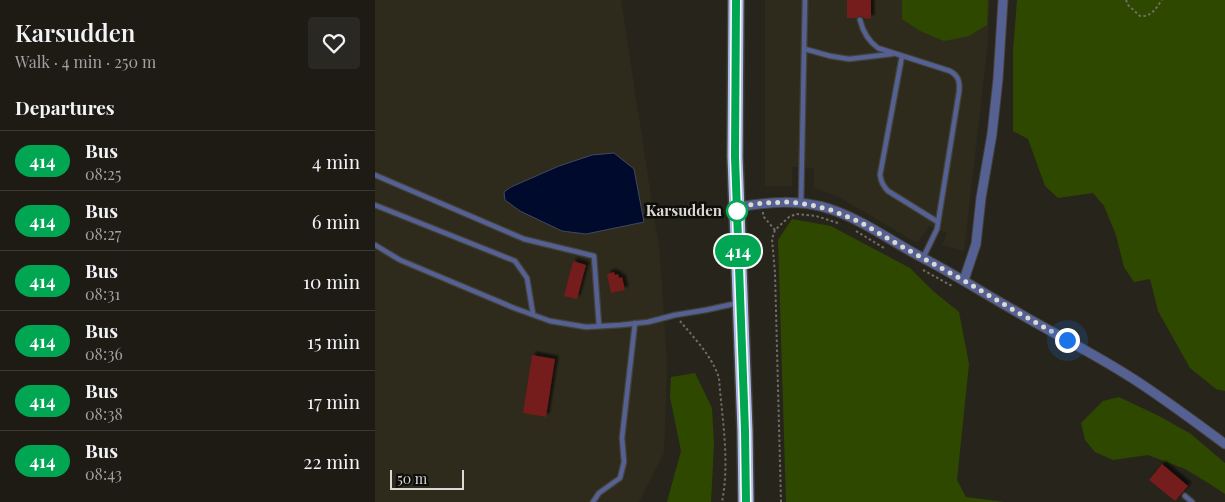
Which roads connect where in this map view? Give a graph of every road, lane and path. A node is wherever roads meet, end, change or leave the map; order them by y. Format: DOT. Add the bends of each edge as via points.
graph roads {
  1 [pos="736,0"];
  2 [pos="805,0"];
  3 [pos="1003,0"];
  4 [pos="1126,0"];
  5 [pos="1162,0"];
  6 [pos="860,20"];
  7 [pos="805,49"];
  8 [pos="893,54"];
  9 [pos="902,56"];
  10 [pos="375,175"];
  11 [pos="763,203"];
  12 [pos="801,203"];
  13 [pos="375,205"];
  14 [pos="737,207"];
  15 [pos="938,222"];
  16 [pos="845,225"];
  17 [pos="775,230"];
  18 [pos="853,230"];
  19 [pos="375,245"];
  20 [pos="887,249"];
  21 [pos="923,258"];
  22 [pos="920,268"];
  23 [pos="963,280"];
  24 [pos="740,302"];
  25 [pos="533,314"];
  26 [pos="675,315"];
  27 [pos="635,324"];
  28 [pos="599,326"];
  29 [pos="1225,444"];
  30 [pos="1185,496"];
  31 [pos="593,502"];
  32 [pos="722,502"];
  33 [pos="746,502"];
  34 [pos="781,502"];
  35 [pos="1192,502"];
  1 -- 14 [label="highway"];
  2 -- 7 [label="lane"];
  3 -- 23 [label="street" via="998,79 976,244"];
  4 -- 5 [label="path" via="1140,16 1147,16"];
  6 -- 8 [label="lane" via="871,43"];
  7 -- 8 [label="lane" via="849,59"];
  7 -- 12 [label="lane"];
  8 -- 9 [label="lane"];
  9 -- 15 [label="lane" via="881,180 888,192"];
  9 -- 15 [label="lane" via="949,71 960,82"];
  10 -- 28 [label="lane" via="524,239 594,256"];
  11 -- 12 [label="street"];
  11 -- 14 [label="street"];
  11 -- 17 [label="path" via="763,216"];
  12 -- 21 [label="street" via="831,210 860,222"];
  13 -- 25 [label="lane" via="515,261 527,278"];
  14 -- 24 [label="highway"];
  15 -- 21 [label="lane"];
  16 -- 17 [label="path" via="796,214"];
  17 -- 34 [label="path" via="772,239"];
  18 -- 20 [label="path"];
  19 -- 25 [label="lane" via="400,260"];
  21 -- 23 [label="street"];
  22 -- 23 [label="path" via="954,287"];
  23 -- 29 [label="street" via="1135,380"];
  24 -- 26 [label="lane"];
  24 -- 33 [label="highway"];
  25 -- 28 [label="lane" via="550,321"];
  26 -- 27 [label="lane"];
  26 -- 32 [label="path" via="717,370 726,455"];
  27 -- 28 [label="lane"];
  27 -- 31 [label="lane" via="622,438 624,462 620,478 599,493"];
  30 -- 35 [label="lane"];
}
